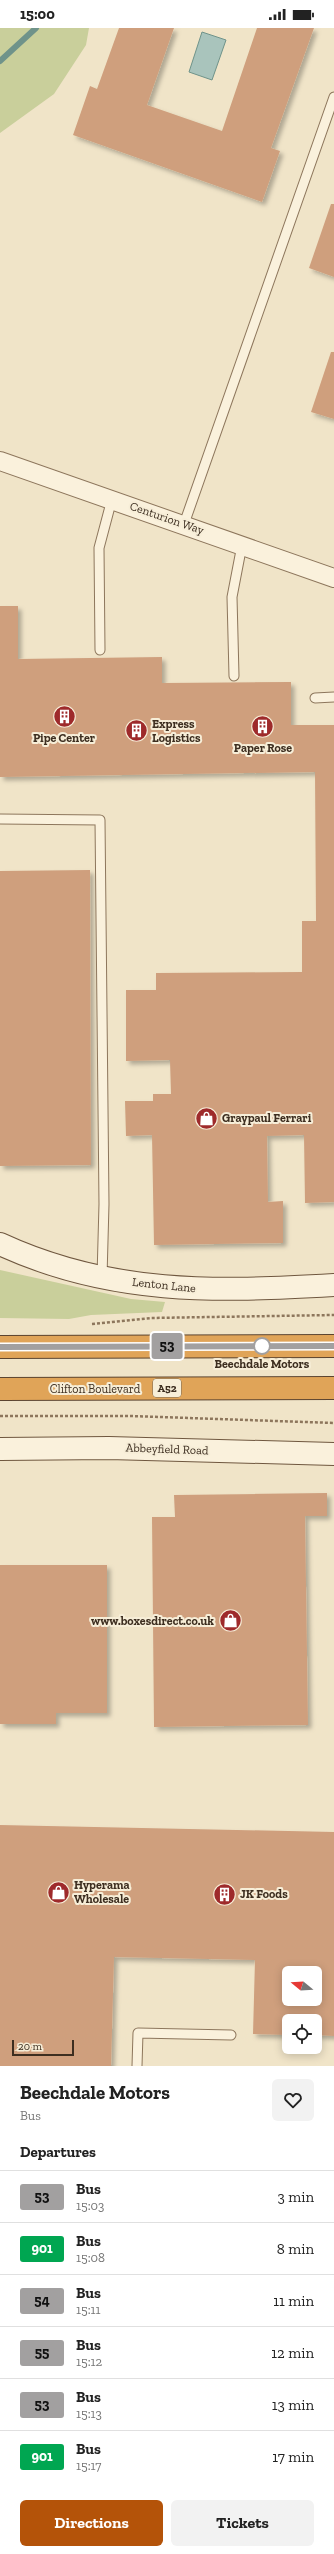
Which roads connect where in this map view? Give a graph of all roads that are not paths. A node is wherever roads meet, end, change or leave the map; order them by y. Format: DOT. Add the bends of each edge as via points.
graph roads {
  1 [pos="334,97"];
  2 [pos="0,461"];
  3 [pos="112,499"];
  4 [pos="184,524"];
  5 [pos="242,545"];
  6 [pos="334,578"];
  7 [pos="100,650"];
  8 [pos="234,676"];
  9 [pos="334,697"];
  10 [pos="315,698"];
  11 [pos="0,819"];
  12 [pos="0,1244"];
  13 [pos="102,1278"];
  14 [pos="334,1285"];
  15 [pos="334,1346"];
  16 [pos="0,1347"];
  17 [pos="334,1388"];
  18 [pos="0,1389"];
  19 [pos="0,1449"];
  20 [pos="334,1454"];
  21 [pos="232,2035"];
  22 [pos="138,2066"];
  1 -- 4 [label="lane"];
  2 -- 3 [label="street, Centurion Way"];
  3 -- 4 [label="street, Centurion Way"];
  3 -- 7 [label="lane" via="99,548"];
  4 -- 5 [label="street, Centurion Way"];
  5 -- 6 [label="street, Centurion Way"];
  5 -- 8 [label="lane" via="232,597"];
  9 -- 10 [label="lane"];
  11 -- 13 [label="lane" via="100,820 104,1204"];
  12 -- 13 [label="street, Lenton Lane" via="35,1260"];
  13 -- 14 [label="street, Lenton Lane" via="189,1289 240,1290"];
  15 -- 16 [label="highway"];
  17 -- 18 [label="highway, Clifton Boulevard / A52"];
  19 -- 20 [label="street, Abbeyfield Road" via="109,1448"];
  21 -- 22 [label="lane" via="138,2033"];
}
